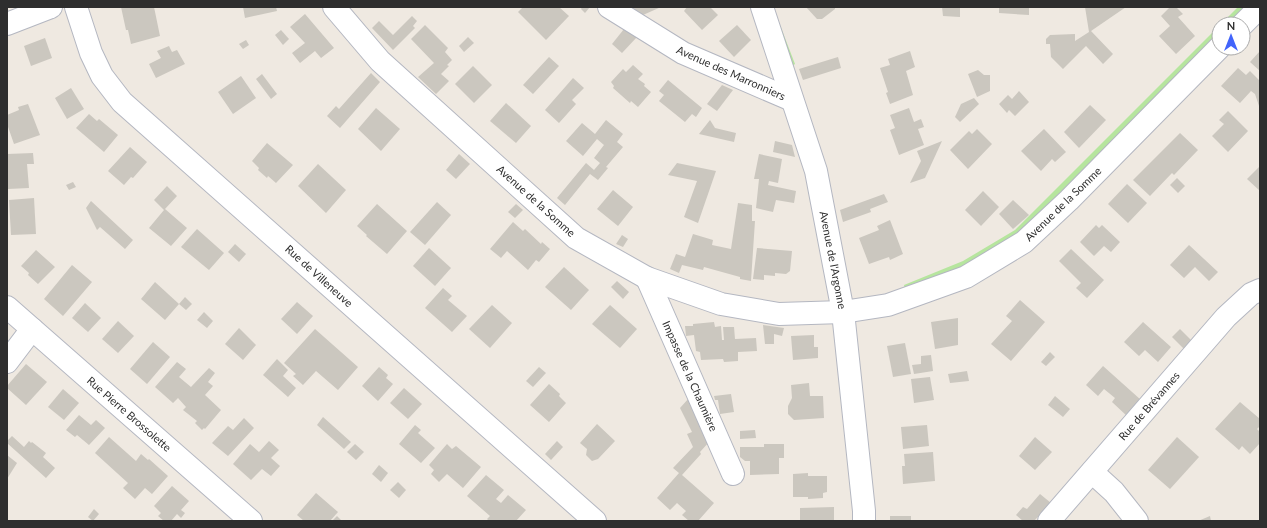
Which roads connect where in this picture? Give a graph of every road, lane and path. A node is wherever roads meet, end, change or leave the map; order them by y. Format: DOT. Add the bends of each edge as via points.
graph roads {
  1 [pos="51,7"];
  2 [pos="76,7"];
  3 [pos="334,7"];
  4 [pos="609,7"];
  5 [pos="762,7"];
  6 [pos="1260,7"];
  7 [pos="1251,16"];
  8 [pos="7,24"];
  9 [pos="1211,56"];
  10 [pos="792,100"];
  11 [pos="647,278"];
  12 [pos="1257,287"];
  13 [pos="7,307"];
  14 [pos="843,312"];
  15 [pos="32,329"];
  16 [pos="7,362"];
  17 [pos="1092,472"];
  18 [pos="733,474"];
  19 [pos="251,521"];
  20 [pos="595,521"];
  21 [pos="864,521"];
  22 [pos="1049,521"];
  23 [pos="1137,521"];
  1 -- 8 [label="street"];
  2 -- 20 [label="street, Rue de Villeneuve" via="102,76 122,102"];
  3 -- 11 [label="street, Avenue de la Somme" via="380,60 576,238"];
  4 -- 10 [label="street, Avenue des Marronniers" via="684,53"];
  5 -- 10 [label="street, Avenue de l'Argonne"];
  6 -- 7 [label="street"];
  9 -- 14 [label="street, Avenue de la Somme" via="1024,242 966,277 888,305"];
  10 -- 14 [label="street, Avenue de l'Argonne" via="816,171"];
  11 -- 14 [label="street, Avenue de la Somme" via="721,304 779,314"];
  11 -- 18 [label="street, Impasse de la Chaumière"];
  12 -- 17 [label="street, Rue de Brévannes" via="1226,317"];
  13 -- 15 [label="street, Rue Pierre Brossolette"];
  14 -- 21 [label="street, Avenue de l'Argonne"];
  15 -- 16 [label="street"];
  15 -- 19 [label="street, Rue Pierre Brossolette"];
  17 -- 22 [label="street, Rue de Brévannes"];
  17 -- 23 [label="street" via="1114,492"];
}
